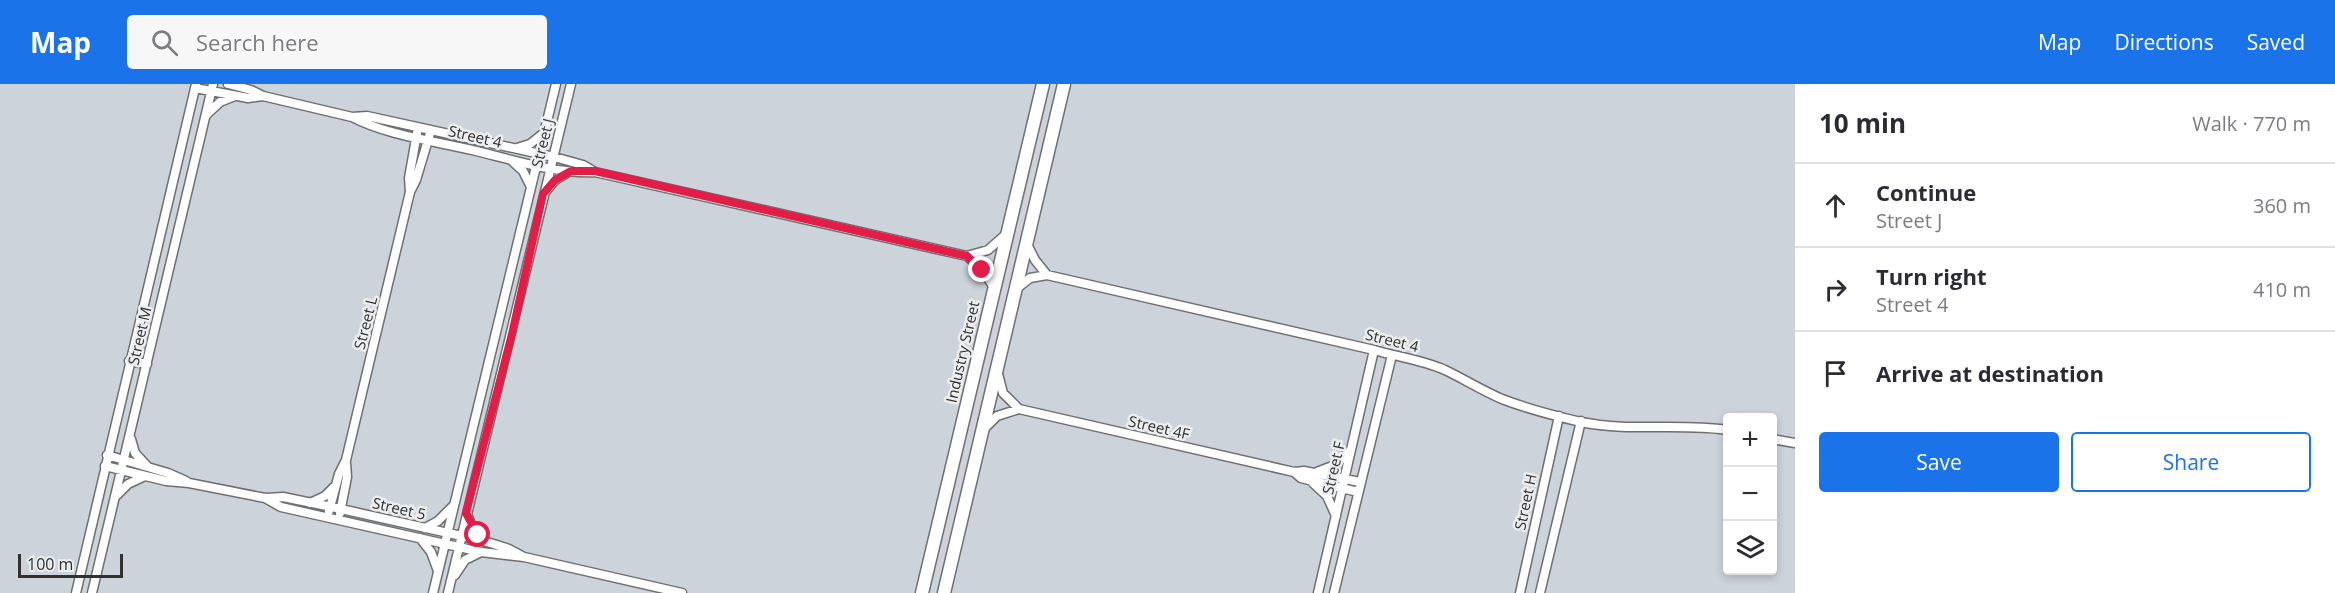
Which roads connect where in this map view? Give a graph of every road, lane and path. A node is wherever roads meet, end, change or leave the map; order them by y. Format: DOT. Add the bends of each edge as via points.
graph roads {
  1 [pos="556,84"];
  2 [pos="571,84"];
  3 [pos="1042,84"];
  4 [pos="1065,84"];
  5 [pos="232,85"];
  6 [pos="195,86"];
  7 [pos="212,88"];
  8 [pos="235,96"];
  9 [pos="263,96"];
  10 [pos="204,118"];
  11 [pos="430,130"];
  12 [pos="418,132"];
  13 [pos="545,132"];
  14 [pos="558,139"];
  15 [pos="428,140"];
  16 [pos="513,149"];
  17 [pos="539,154"];
  18 [pos="554,157"];
  19 [pos="508,158"];
  20 [pos="537,165"];
  21 [pos="571,166"];
  22 [pos="551,167"];
  23 [pos="171,186"];
  24 [pos="531,187"];
  25 [pos="188,189"];
  26 [pos="410,192"];
  27 [pos="543,194"];
  28 [pos="1005,235"];
  29 [pos="1027,244"];
  30 [pos="967,256"];
  31 [pos="1047,274"];
  32 [pos="994,288"];
  33 [pos="1016,290"];
  34 [pos="497,330"];
  35 [pos="512,334"];
  36 [pos="1374,350"];
  37 [pos="1392,355"];
  38 [pos="129,361"];
  39 [pos="147,364"];
  40 [pos="997,372"];
  41 [pos="1019,409"];
  42 [pos="1559,416"];
  43 [pos="1581,422"];
  44 [pos="473,427"];
  45 [pos="1723,430"];
  46 [pos="487,431"];
  47 [pos="981,434"];
  48 [pos="130,436"];
  49 [pos="1777,439"];
  50 [pos="1794,444"];
  51 [pos="1353,448"];
  52 [pos="107,455"];
  53 [pos="124,460"];
  54 [pos="346,460"];
  55 [pos="105,466"];
  56 [pos="122,471"];
  57 [pos="146,471"];
  58 [pos="1311,477"];
  59 [pos="1345,479"];
  60 [pos="1360,482"];
  61 [pos="336,485"];
  62 [pos="1343,488"];
  63 [pos="344,492"];
  64 [pos="1358,492"];
  65 [pos="115,498"];
  66 [pos="265,498"];
  67 [pos="310,503"];
  68 [pos="330,506"];
  69 [pos="453,506"];
  70 [pos="341,509"];
  71 [pos="466,513"];
  72 [pos="364,515"];
  73 [pos="1337,516"];
  74 [pos="327,517"];
  75 [pos="338,520"];
  76 [pos="425,528"];
  77 [pos="461,536"];
  78 [pos="420,538"];
  79 [pos="446,538"];
  80 [pos="484,541"];
  81 [pos="458,546"];
  82 [pos="481,552"];
  83 [pos="524,557"];
  84 [pos="438,572"];
  85 [pos="451,580"];
  86 [pos="76,593"];
  87 [pos="92,593"];
  88 [pos="433,593"];
  89 [pos="448,593"];
  90 [pos="682,593"];
  91 [pos="922,593"];
  92 [pos="944,593"];
  93 [pos="1318,593"];
  94 [pos="1334,593"];
  95 [pos="1520,593"];
  96 [pos="1540,593"];
  1 -- 13 [label="street, Street J"];
  2 -- 14 [label="street, Street J"];
  3 -- 28 [label="street, Industry Street"];
  4 -- 29 [label="street"];
  5 -- 9 [label="street, Street 4"];
  6 -- 7 [label="street, Street 4"];
  6 -- 23 [label="street, Street M"];
  7 -- 8 [label="street, Street 4"];
  7 -- 10 [label="street, Street M"];
  8 -- 9 [label="street, Street 4"];
  8 -- 10 [label="street" via="214,106"];
  9 -- 12 [label="street, Street 4" via="352,117 367,116"];
  10 -- 25 [label="street, Street M"];
  11 -- 12 [label="street, Street 4"];
  11 -- 15 [label="street, Street L"];
  11 -- 16 [label="street, Street 4"];
  12 -- 15 [label="street, Street 4"];
  12 -- 26 [label="street, Street L"];
  13 -- 16 [label="street" via="530,144"];
  13 -- 17 [label="street, Street J"];
  14 -- 18 [label="street, Street J"];
  14 -- 21 [label="street"];
  15 -- 19 [label="street, Street 4"];
  15 -- 26 [label="street, Street L"];
  16 -- 17 [label="street, Street 4"];
  17 -- 18 [label="street, Street 4"];
  17 -- 20 [label="street, Street J"];
  18 -- 21 [label="street, Street 4"];
  18 -- 22 [label="street, Street J"];
  19 -- 20 [label="street, Street 4"];
  19 -- 24 [label="street" via="523,171"];
  20 -- 22 [label="street, Street 4"];
  20 -- 24 [label="street, Street J"];
  21 -- 22 [label="street, Street 4"];
  21 -- 27 [label="street"];
  21 -- 30 [label="street, Street 4"];
  22 -- 27 [label="street, Street J"];
  23 -- 25 [label="street"];
  23 -- 38 [label="street, Street M"];
  24 -- 34 [label="street, Street J"];
  25 -- 39 [label="street, Street M"];
  26 -- 54 [label="street, Street L"];
  27 -- 35 [label="street, Street J"];
  28 -- 30 [label="street" via="988,250"];
  28 -- 32 [label="street, Industry Street"];
  29 -- 31 [label="street"];
  29 -- 33 [label="street"];
  30 -- 32 [label="street"];
  31 -- 33 [label="street" via="1030,278"];
  31 -- 36 [label="street, Street 4"];
  32 -- 91 [label="street, Industry Street"];
  33 -- 40 [label="street"];
  34 -- 35 [label="street"];
  34 -- 44 [label="street, Street J"];
  35 -- 46 [label="street, Street J"];
  36 -- 37 [label="street, Street 4"];
  36 -- 51 [label="street, Street F"];
  37 -- 42 [label="street, Street 4" via="1444,370 1501,398"];
  37 -- 60 [label="street, Street F"];
  38 -- 39 [label="street"];
  38 -- 52 [label="street, Street M"];
  39 -- 48 [label="street, Street M"];
  40 -- 41 [label="street" via="1003,393"];
  40 -- 47 [label="street"];
  41 -- 47 [label="street" via="997,416"];
  41 -- 58 [label="street, Street 4F" via="1294,472 1304,471"];
  42 -- 43 [label="street, Street 4"];
  42 -- 95 [label="street, Street H"];
  43 -- 45 [label="street, Street 4" via="1634,428"];
  43 -- 96 [label="street"];
  44 -- 46 [label="street"];
  44 -- 69 [label="street, Street J"];
  46 -- 71 [label="street, Street J"];
  47 -- 92 [label="street"];
  48 -- 53 [label="street, Street M"];
  48 -- 57 [label="street"];
  49 -- 50 [label="street"];
  51 -- 58 [label="street" via="1335,465"];
  51 -- 59 [label="street, Street F"];
  52 -- 53 [label="street, Street 5"];
  52 -- 55 [label="street, Street M"];
  53 -- 56 [label="street, Street M"];
  53 -- 57 [label="street, Street 5"];
  54 -- 61 [label="street, Street L"];
  54 -- 63 [label="street, Street L"];
  55 -- 56 [label="street, Street 5"];
  55 -- 86 [label="street, Street M"];
  56 -- 57 [label="street, Street 5"];
  56 -- 65 [label="street, Street M"];
  57 -- 65 [label="street"];
  57 -- 66 [label="street, Street 5"];
  58 -- 59 [label="street, Street 4F"];
  58 -- 62 [label="street, Street 4F"];
  58 -- 73 [label="street"];
  59 -- 60 [label="street, Street 4F"];
  59 -- 62 [label="street, Street F"];
  60 -- 64 [label="street, Street F"];
  61 -- 67 [label="street"];
  61 -- 68 [label="street, Street L"];
  62 -- 64 [label="street, Street 4F"];
  62 -- 73 [label="street, Street F"];
  63 -- 70 [label="street, Street L"];
  63 -- 72 [label="street" via="351,506"];
  64 -- 94 [label="street, Street F"];
  65 -- 87 [label="street, Street M"];
  66 -- 67 [label="street, Street 5"];
  66 -- 74 [label="street, Street 5" via="281,507"];
  67 -- 68 [label="street, Street 5"];
  68 -- 70 [label="street, Street 5"];
  68 -- 74 [label="street, Street L"];
  69 -- 76 [label="street"];
  69 -- 79 [label="street, Street J"];
  70 -- 72 [label="street, Street 5"];
  70 -- 75 [label="street, Street L"];
  71 -- 77 [label="street, Street J"];
  71 -- 80 [label="street"];
  72 -- 76 [label="street, Street 5"];
  73 -- 93 [label="street, Street F"];
  74 -- 75 [label="street, Street 5"];
  75 -- 78 [label="street, Street 5"];
  76 -- 79 [label="street, Street 5"];
  77 -- 79 [label="street, Street 5"];
  77 -- 80 [label="street, Street 5"];
  77 -- 81 [label="street, Street J"];
  78 -- 79 [label="street, Street 5"];
  78 -- 84 [label="street" via="431,552"];
  79 -- 81 [label="street, Street 5"];
  79 -- 84 [label="street, Street J"];
  80 -- 83 [label="street, Street 5"];
  81 -- 82 [label="street, Street 5"];
  81 -- 85 [label="street, Street J"];
  82 -- 83 [label="street, Street 5"];
  82 -- 85 [label="street" via="465,560"];
  83 -- 90 [label="street, Street 5"];
  84 -- 88 [label="street, Street J"];
  85 -- 89 [label="street, Street J"];
}
